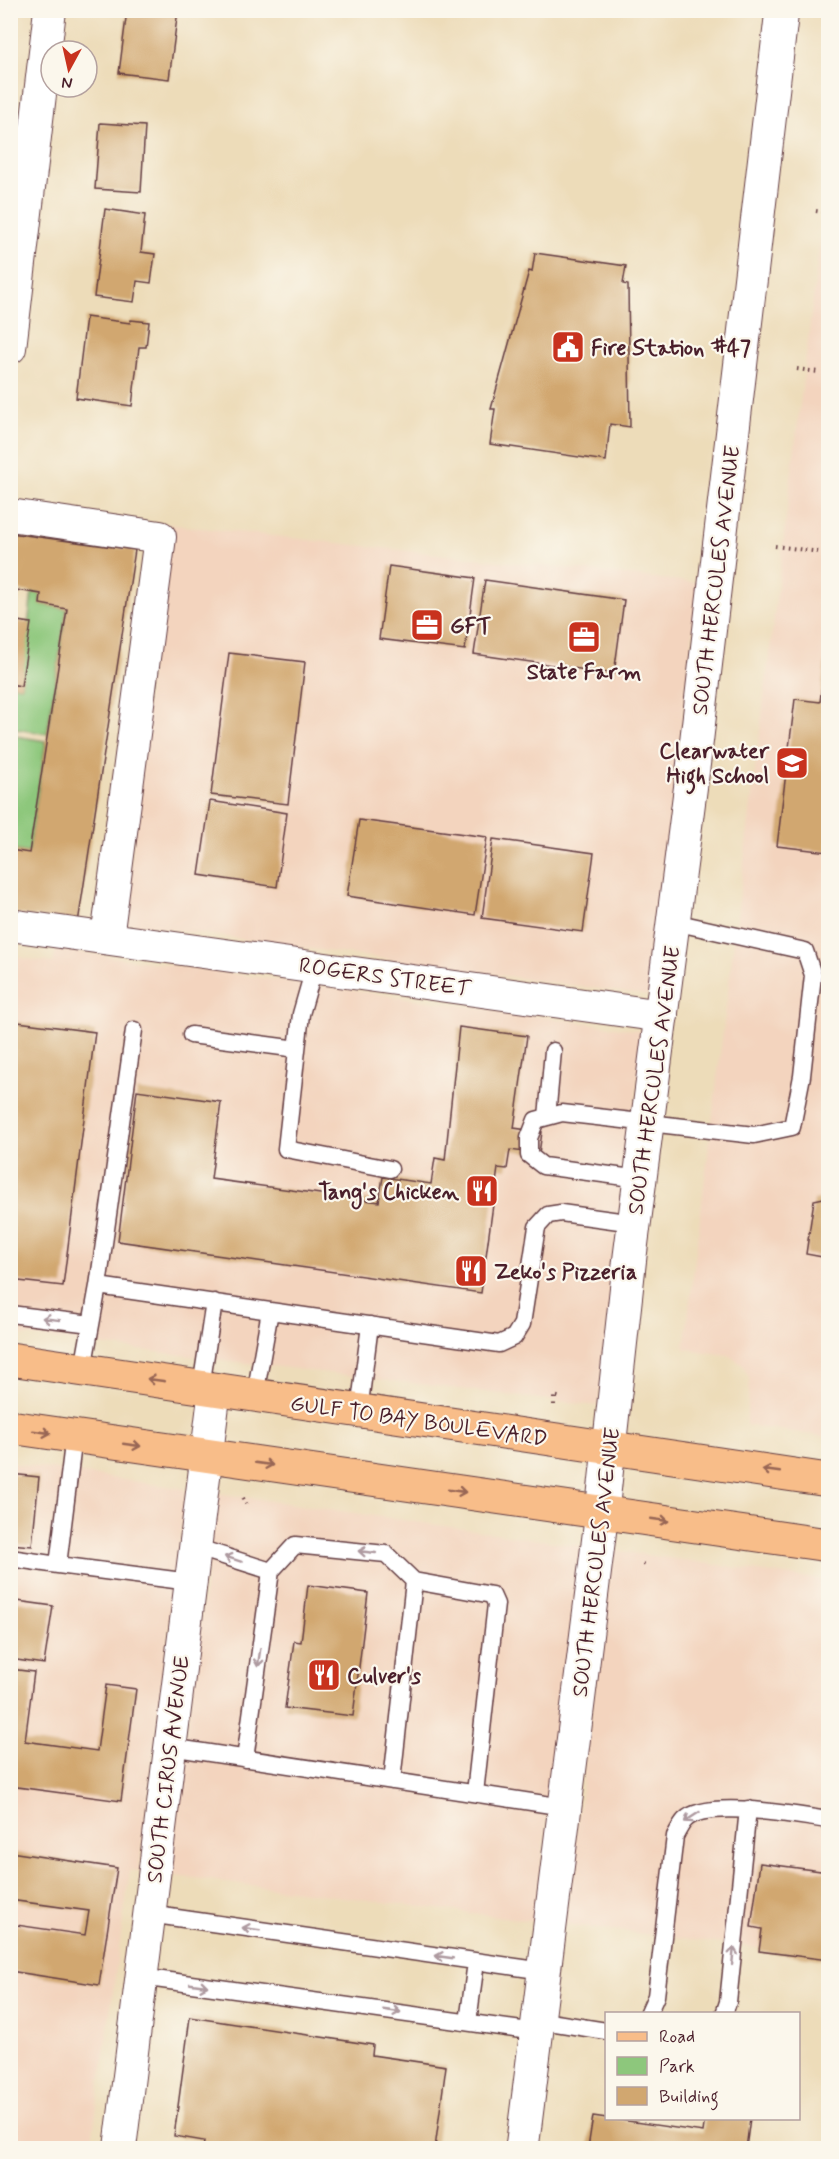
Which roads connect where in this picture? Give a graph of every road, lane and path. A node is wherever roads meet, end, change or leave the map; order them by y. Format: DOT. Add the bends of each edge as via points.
graph roads {
  1 [pos="51,10"];
  2 [pos="782,10"];
  3 [pos="816,211"];
  4 [pos="828,213"];
  5 [pos="10,348"];
  6 [pos="797,369"];
  7 [pos="818,372"];
  8 [pos="10,515"];
  9 [pos="775,546"];
  10 [pos="828,553"];
  11 [pos="674,922"];
  12 [pos="10,925"];
  13 [pos="107,938"];
  14 [pos="315,965"];
  15 [pos="662,1016"];
  16 [pos="134,1030"];
  17 [pos="191,1035"];
  18 [pos="297,1049"];
  19 [pos="553,1051"];
  20 [pos="547,1117"];
  21 [pos="647,1124"];
  22 [pos="390,1169"];
  23 [pos="640,1179"];
  24 [pos="634,1223"];
  25 [pos="98,1286"];
  26 [pos="214,1302"];
  27 [pos="270,1311"];
  28 [pos="10,1314"];
  29 [pos="91,1324"];
  30 [pos="370,1325"];
  31 [pos="10,1359"];
  32 [pos="83,1370"];
  33 [pos="208,1388"];
  34 [pos="255,1395"];
  35 [pos="562,1398"];
  36 [pos="554,1405"];
  37 [pos="359,1411"];
  38 [pos="10,1427"];
  39 [pos="74,1436"];
  40 [pos="609,1448"];
  41 [pos="206,1455"];
  42 [pos="828,1480"];
  43 [pos="243,1498"];
  44 [pos="246,1504"];
  45 [pos="602,1512"];
  46 [pos="828,1545"];
  47 [pos="195,1547"];
  48 [pos="10,1558"];
  49 [pos="58,1565"];
  50 [pos="271,1571"];
  51 [pos="414,1581"];
  52 [pos="190,1582"];
  53 [pos="170,1747"];
  54 [pos="245,1759"];
  55 [pos="392,1781"];
  56 [pos="475,1794"];
  57 [pos="564,1807"];
  58 [pos="748,1809"];
  59 [pos="828,1820"];
  60 [pos="149,1914"];
  61 [pos="476,1962"];
  62 [pos="544,1971"];
  63 [pos="141,1977"];
  64 [pos="648,2012"];
  65 [pos="724,2012"];
  66 [pos="468,2022"];
  67 [pos="537,2026"];
  68 [pos="605,2031"];
  69 [pos="120,2148"];
  70 [pos="522,2148"];
  1 -- 5 [label="street"];
  2 -- 11 [label="street, SOUTH HERCULES AVENUE"];
  3 -- 4 [label="path"];
  6 -- 7 [label="path"];
  8 -- 13 [label="street" via="159,537"];
  9 -- 10 [label="path"];
  11 -- 15 [label="street, SOUTH HERCULES AVENUE"];
  11 -- 21 [label="lane" via="805,951 813,975 802,1076 792,1127 754,1135"];
  12 -- 13 [label="street, ROGERS STREET"];
  13 -- 14 [label="street, ROGERS STREET"];
  14 -- 15 [label="street, ROGERS STREET"];
  14 -- 18 [label="lane" via="301,1014"];
  15 -- 21 [label="street, SOUTH HERCULES AVENUE"];
  16 -- 25 [label="lane"];
  17 -- 18 [label="lane"];
  18 -- 22 [label="lane" via="286,1149"];
  19 -- 20 [label="lane"];
  20 -- 21 [label="lane" via="562,1113"];
  20 -- 23 [label="lane" via="536,1120 529,1138 529,1155 543,1166"];
  21 -- 23 [label="street, SOUTH HERCULES AVENUE"];
  23 -- 24 [label="street, SOUTH HERCULES AVENUE"];
  24 -- 30 [label="lane" via="561,1213 548,1215 537,1227 522,1324 514,1337 499,1344"];
  24 -- 40 [label="street, SOUTH HERCULES AVENUE"];
  25 -- 26 [label="lane"];
  25 -- 29 [label="lane"];
  26 -- 27 [label="lane"];
  26 -- 33 [label="lane"];
  27 -- 30 [label="lane"];
  27 -- 34 [label="lane"];
  29 -- 28 [label="lane, one-way"];
  29 -- 32 [label="lane"];
  30 -- 37 [label="lane"];
  31 -- 32 [label="main road, GULF TO BAY BOULEVARD"];
  33 -- 32 [label="main road, GULF TO BAY BOULEVARD, one-way"];
  33 -- 34 [label="main road, GULF TO BAY BOULEVARD"];
  33 -- 41 [label="street, SOUTH CIRUS AVENUE"];
  34 -- 37 [label="main road, GULF TO BAY BOULEVARD"];
  35 -- 36 [label="path" via="554,1396"];
  37 -- 40 [label="main road, GULF TO BAY BOULEVARD"];
  38 -- 39 [label="main road, one-way"];
  39 -- 41 [label="main road, one-way"];
  39 -- 49 [label="lane"];
  42 -- 40 [label="main road, GULF TO BAY BOULEVARD, one-way"];
  40 -- 45 [label="street, SOUTH HERCULES AVENUE"];
  41 -- 45 [label="main road, one-way"];
  41 -- 47 [label="street, SOUTH CIRUS AVENUE"];
  43 -- 44 [label="path"];
  45 -- 46 [label="main road, one-way"];
  45 -- 57 [label="street, SOUTH HERCULES AVENUE"];
  50 -- 47 [label="lane, one-way"];
  47 -- 52 [label="street, SOUTH CIRUS AVENUE"];
  48 -- 49 [label="lane"];
  49 -- 52 [label="lane"];
  51 -- 50 [label="lane, one-way" via="386,1554 295,1545"];
  50 -- 54 [label="lane, one-way"];
  51 -- 55 [label="lane"];
  51 -- 56 [label="lane" via="492,1594 496,1604"];
  52 -- 53 [label="street, SOUTH CIRUS AVENUE"];
  53 -- 54 [label="lane"];
  53 -- 60 [label="street, SOUTH CIRUS AVENUE"];
  54 -- 55 [label="lane"];
  55 -- 56 [label="lane"];
  56 -- 57 [label="lane"];
  57 -- 62 [label="street, SOUTH HERCULES AVENUE"];
  58 -- 59 [label="lane"];
  58 -- 64 [label="lane, one-way" via="702,1811 686,1819 675,1836 656,1996"];
  65 -- 58 [label="lane, one-way"];
  61 -- 60 [label="lane, one-way"];
  60 -- 63 [label="street, SOUTH CIRUS AVENUE"];
  61 -- 62 [label="lane"];
  61 -- 66 [label="lane"];
  62 -- 67 [label="street, SOUTH HERCULES AVENUE"];
  63 -- 66 [label="lane, one-way"];
  63 -- 69 [label="street, SOUTH CIRUS AVENUE"];
  66 -- 67 [label="lane"];
  67 -- 68 [label="lane"];
  67 -- 70 [label="street, SOUTH HERCULES AVENUE"];
}
